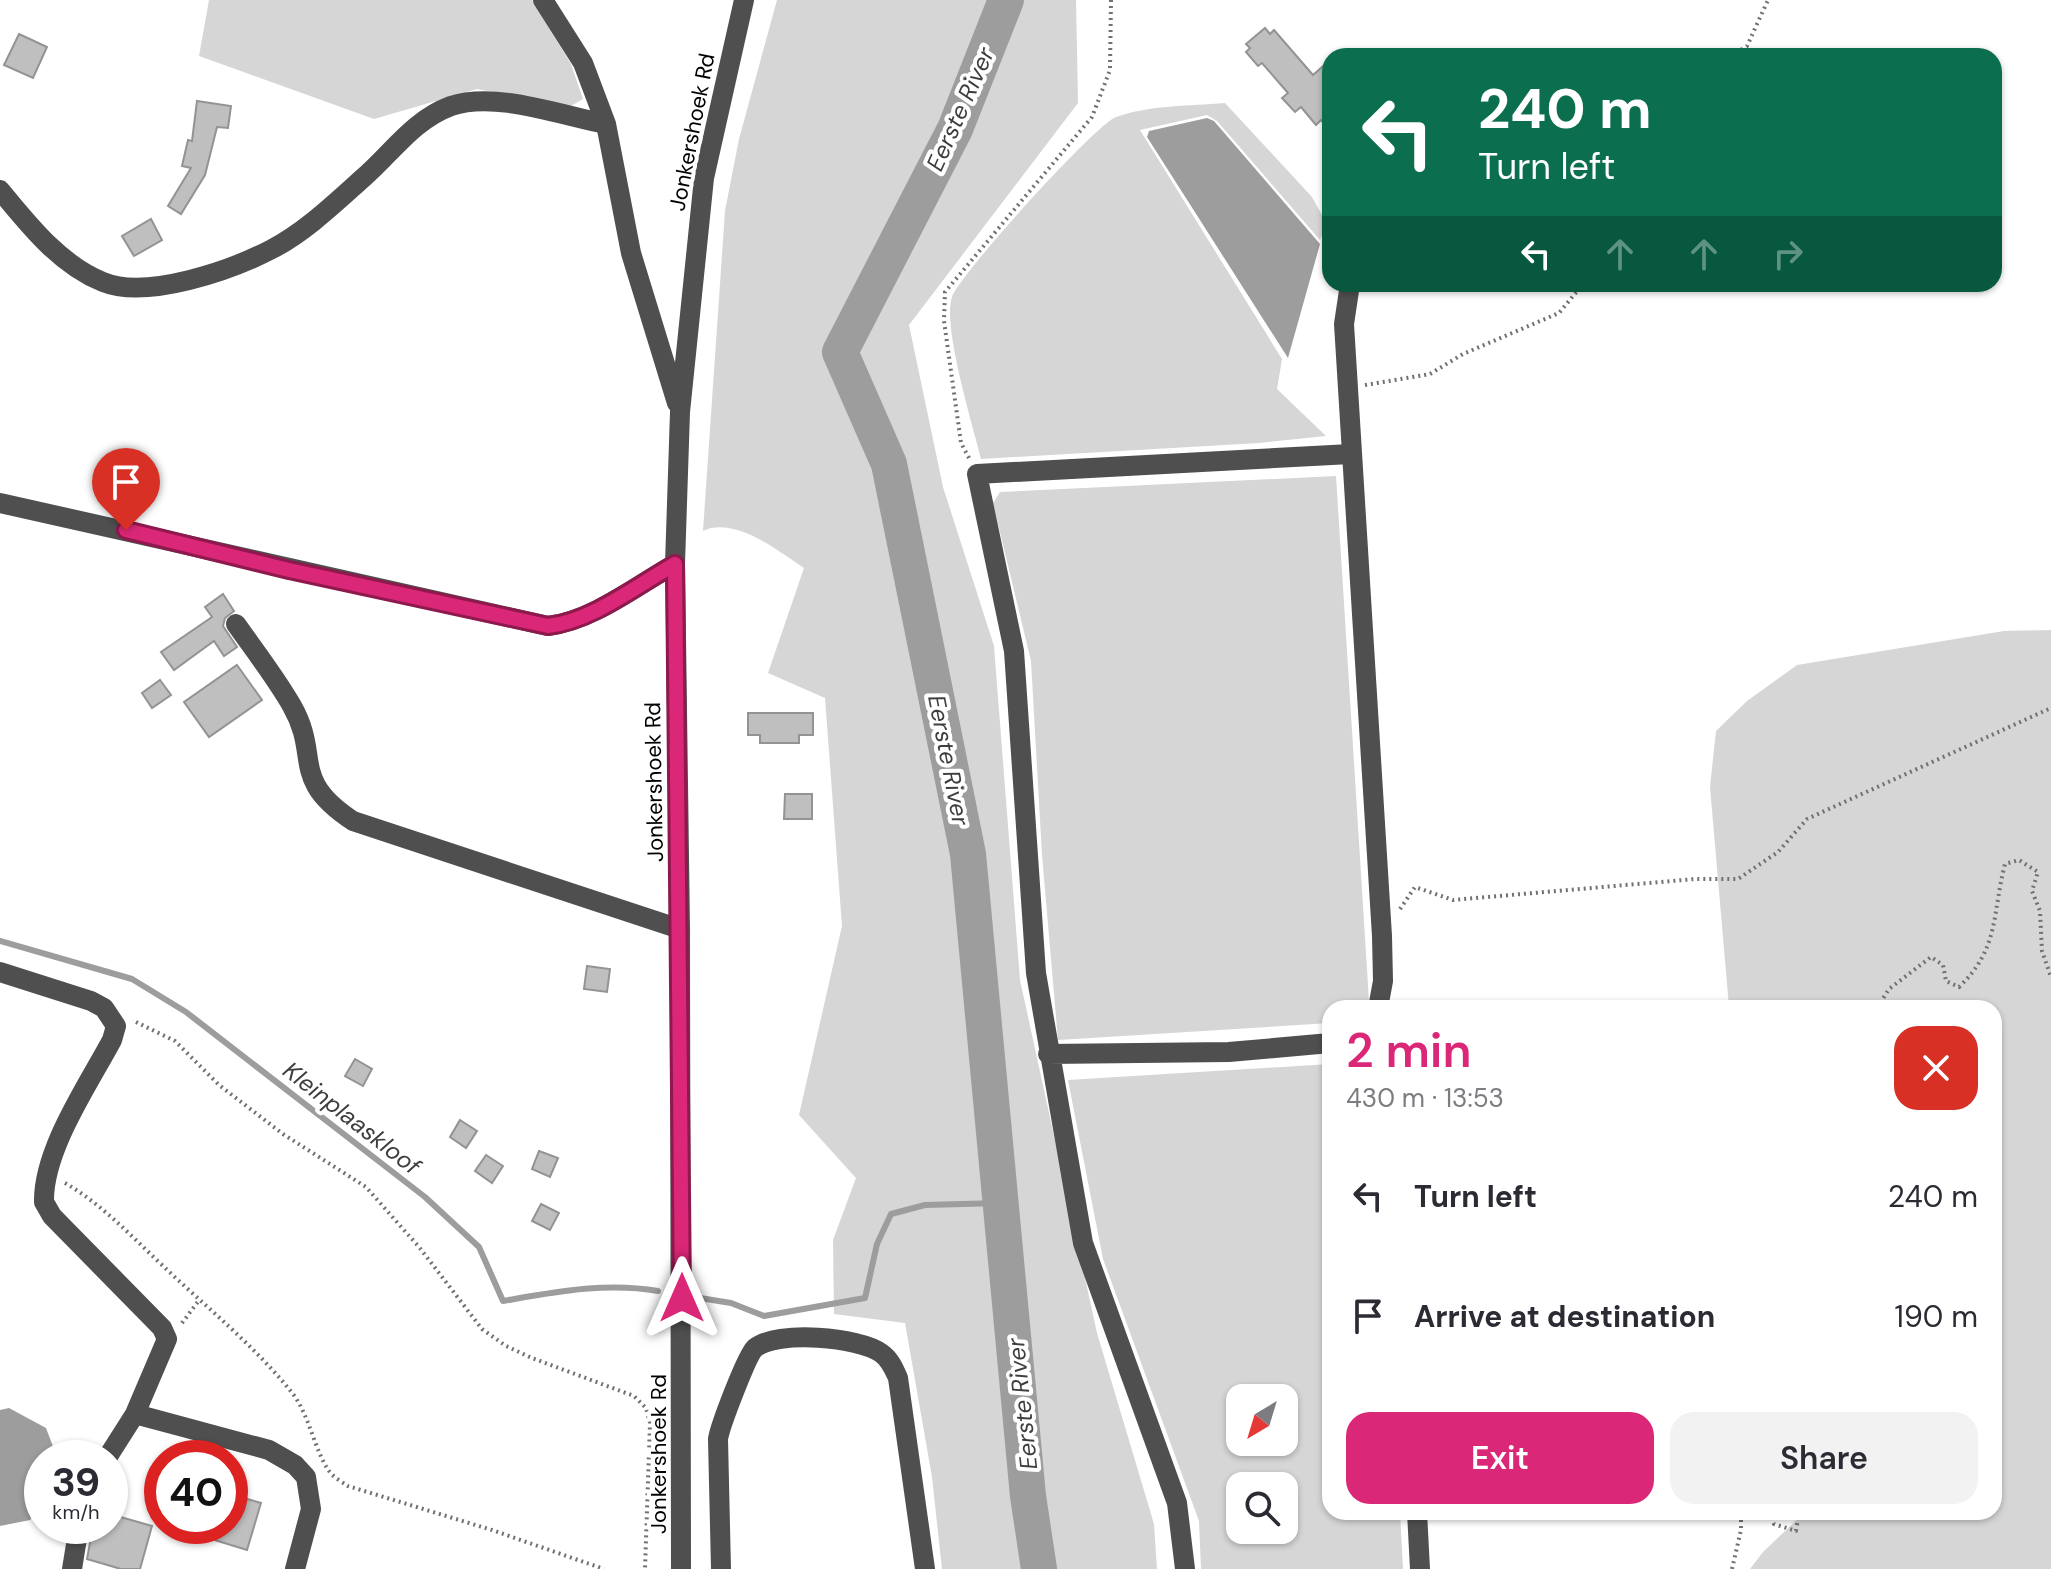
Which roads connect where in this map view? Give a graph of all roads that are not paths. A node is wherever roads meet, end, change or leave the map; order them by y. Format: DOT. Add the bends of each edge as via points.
graph roads {
  1 [pos="543,0"];
  2 [pos="744,0"];
  3 [pos="606,124"];
  4 [pos="0,190"];
  5 [pos="1349,292"];
  6 [pos="680,412"];
  7 [pos="1351,454"];
  8 [pos="0,503"];
  9 [pos="675,564"];
  10 [pos="236,624"];
  11 [pos="680,929"];
  12 [pos="0,972"];
  13 [pos="1379,1000"];
  14 [pos="1322,1044"];
  15 [pos="1048,1054"];
  16 [pos="135,1414"];
  17 [pos="118,1440"];
  18 [pos="1417,1520"];
  19 [pos="76,1544"];
  20 [pos="72,1569"];
  21 [pos="295,1569"];
  22 [pos="681,1569"];
  23 [pos="721,1569"];
  24 [pos="925,1569"];
  25 [pos="1185,1569"];
  26 [pos="1420,1569"];
  1 -- 3 [label="street" via="583,63"];
  2 -- 6 [label="street, Jonkershoek Rd" via="704,178"];
  3 -- 4 [label="street" via="483,99 452,106 400,140 365,176 273,249 171,284 130,288 104,283 48,245"];
  3 -- 6 [label="street" via="631,253"];
  5 -- 7 [label="street" via="1344,324"];
  6 -- 9 [label="street, Jonkershoek Rd"];
  7 -- 13 [label="street" via="1382,936"];
  7 -- 15 [label="street" via="977,474 1014,651 1033,944"];
  8 -- 9 [label="street" via="548,626 587,614"];
  9 -- 11 [label="street, Jonkershoek Rd"];
  10 -- 11 [label="street" via="293,708 314,785 331,807 353,821"];
  11 -- 22 [label="street, Jonkershoek Rd"];
  12 -- 16 [label="street" via="91,1001 104,1008 116,1026 64,1129 44,1202 167,1339"];
  14 -- 15 [label="street" via="1229,1052"];
  15 -- 25 [label="street" via="1083,1243 1177,1503"];
  16 -- 17 [label="street"];
  16 -- 21 [label="street" via="269,1450 295,1465 306,1477 311,1509"];
  18 -- 26 [label="street"];
  19 -- 20 [label="street"];
  23 -- 24 [label="street" via="718,1439 745,1362 769,1341 818,1339 870,1346 890,1362 898,1378"];
}
